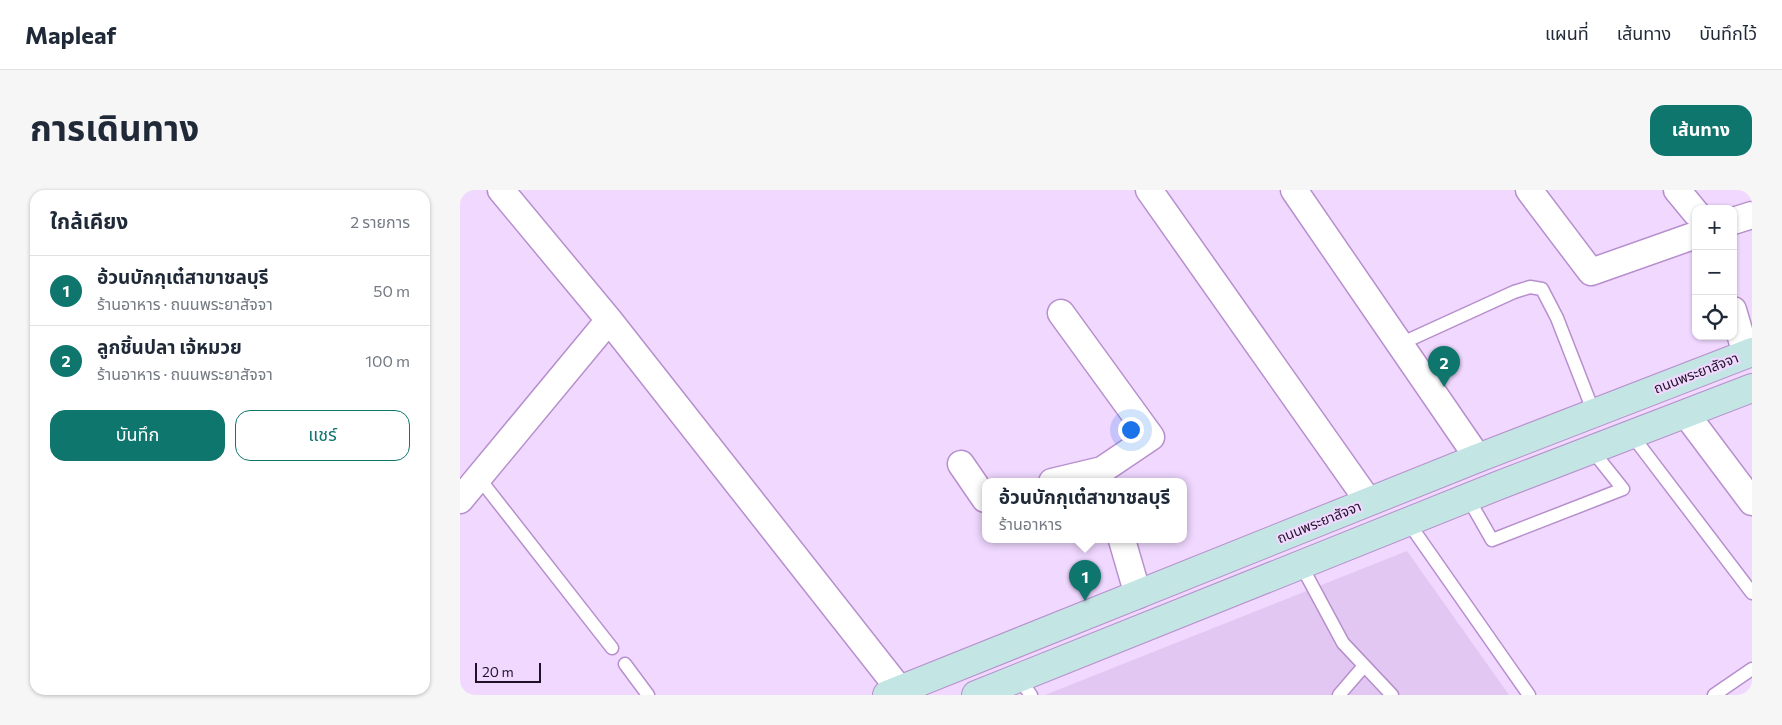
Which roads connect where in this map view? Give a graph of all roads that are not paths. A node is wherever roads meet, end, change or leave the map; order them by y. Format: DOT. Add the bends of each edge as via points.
graph roads {
  1 [pos="501,190"];
  2 [pos="1150,190"];
  3 [pos="1294,190"];
  4 [pos="1529,190"];
  5 [pos="1677,190"];
  6 [pos="1692,208"];
  7 [pos="1752,215"];
  8 [pos="1737,220"];
  9 [pos="1692,236"];
  10 [pos="1061,313"];
  11 [pos="609,320"];
  12 [pos="1737,321"];
  13 [pos="1400,344"];
  14 [pos="1749,353"];
  15 [pos="1752,388"];
  16 [pos="1594,413"];
  17 [pos="1686,414"];
  18 [pos="1631,434"];
  19 [pos="1591,449"];
  20 [pos="1478,458"];
  21 [pos="961,464"];
  22 [pos="1104,476"];
  23 [pos="479,478"];
  24 [pos="1087,478"];
  25 [pos="1468,498"];
  26 [pos="460,500"];
  27 [pos="980,501"];
  28 [pos="1369,502"];
  29 [pos="1752,502"];
  30 [pos="1408,522"];
  31 [pos="1123,543"];
  32 [pos="1301,565"];
  33 [pos="1752,592"];
  34 [pos="1138,595"];
  35 [pos="612,648"];
  36 [pos="625,664"];
  37 [pos="1364,666"];
  38 [pos="1752,669"];
  39 [pos="1025,687"];
  40 [pos="897,693"];
  41 [pos="648,695"];
  42 [pos="976,695"];
  43 [pos="1339,695"];
  44 [pos="1392,695"];
  45 [pos="1529,695"];
  46 [pos="1714,695"];
  1 -- 11 [label="street"];
  2 -- 28 [label="street"];
  3 -- 13 [label="street"];
  4 -- 9 [label="street" via="1591,272"];
  5 -- 6 [label="street"];
  7 -- 8 [label="street"];
  10 -- 22 [label="street" via="1151,437"];
  11 -- 23 [label="street"];
  11 -- 40 [label="street"];
  12 -- 14 [label="street"];
  13 -- 16 [label="lane" via="1514,292 1530,287 1542,289 1557,318"];
  13 -- 20 [label="street"];
  14 -- 16 [label="main road, ถนนพระยาสัจจา"];
  15 -- 17 [label="main road"];
  16 -- 20 [label="main road, ถนนพระยาสัจจา"];
  17 -- 18 [label="main road"];
  17 -- 29 [label="street"];
  18 -- 19 [label="main road"];
  18 -- 33 [label="lane"];
  19 -- 25 [label="main road"];
  19 -- 25 [label="lane" via="1623,489 1492,540"];
  20 -- 28 [label="main road, ถนนพระยาสัจจา"];
  21 -- 27 [label="street"];
  22 -- 24 [label="street"];
  23 -- 26 [label="street"];
  23 -- 35 [label="lane"];
  25 -- 30 [label="main road"];
  28 -- 34 [label="main road, ถนนพระยาสัจจา"];
  30 -- 32 [label="main road"];
  30 -- 45 [label="lane"];
  31 -- 34 [label="street"];
  32 -- 37 [label="lane" via="1343,643"];
  32 -- 39 [label="main road"];
  34 -- 40 [label="main road, ถนนพระยาสัจจา"];
  36 -- 41 [label="lane"];
  37 -- 43 [label="lane"];
  37 -- 44 [label="lane"];
  38 -- 46 [label="lane"];
  39 -- 42 [label="main road"];
}
